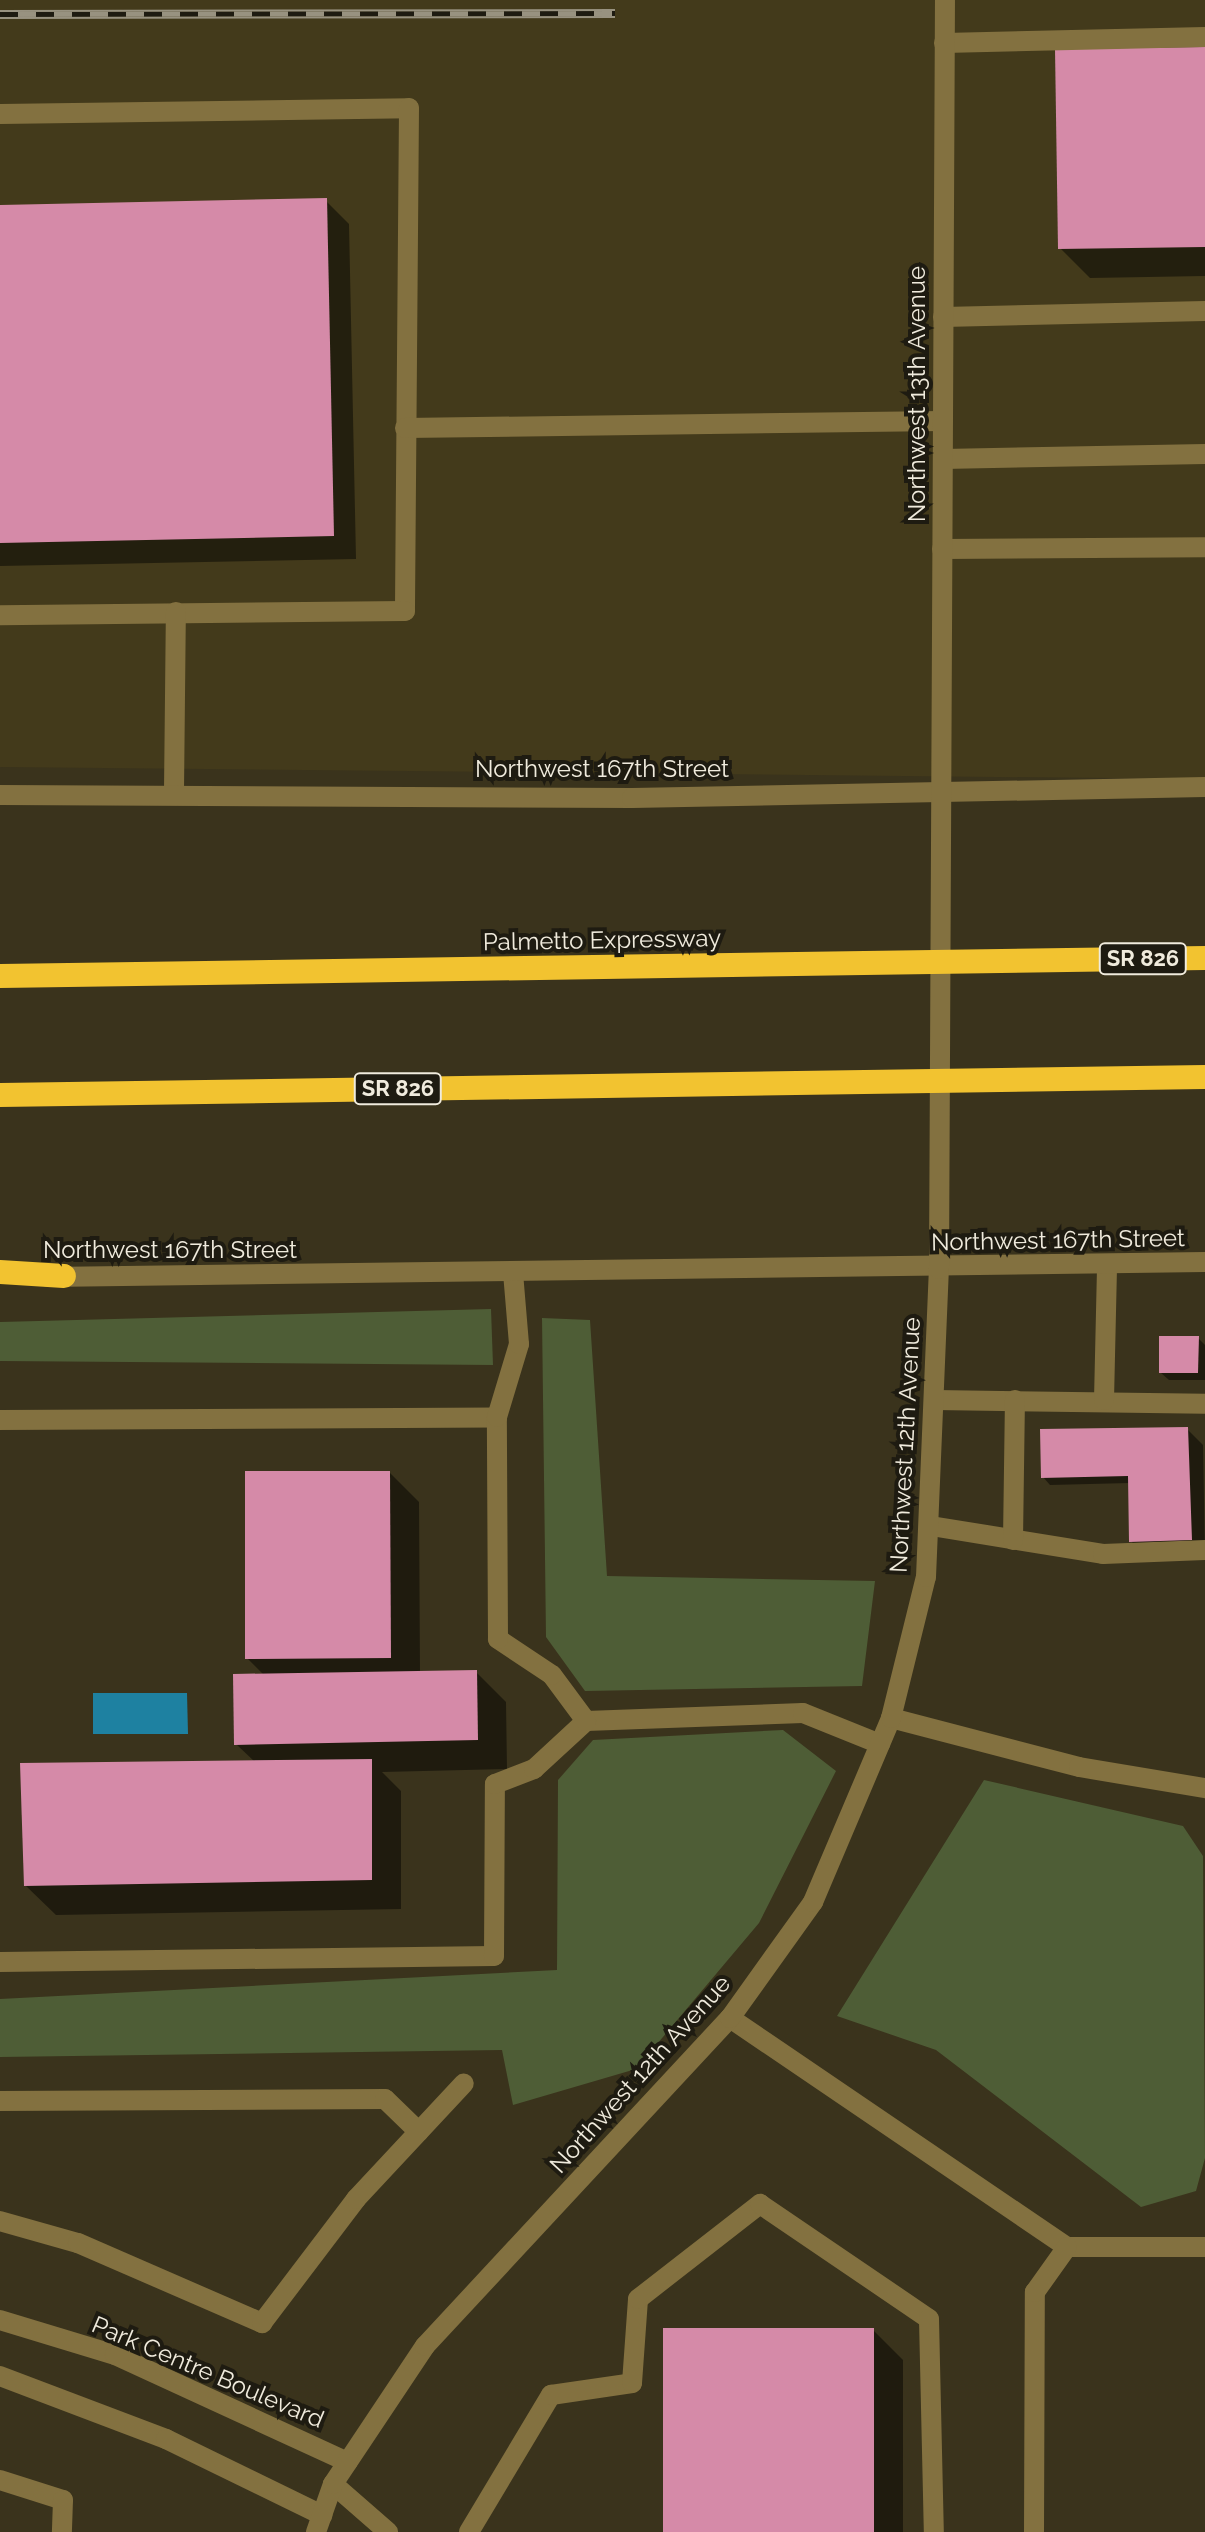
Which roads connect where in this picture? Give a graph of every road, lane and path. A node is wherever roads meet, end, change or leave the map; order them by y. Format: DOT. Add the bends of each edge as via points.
graph roads {
  1 [pos="945,0"];
  2 [pos="1205,37"];
  3 [pos="944,43"];
  4 [pos="0,114"];
  5 [pos="1205,311"];
  6 [pos="943,317"];
  7 [pos="943,421"];
  8 [pos="405,428"];
  9 [pos="1205,454"];
  10 [pos="943,459"];
  11 [pos="1205,547"];
  12 [pos="942,549"];
  13 [pos="176,612"];
  14 [pos="0,615"];
  15 [pos="1205,787"];
  16 [pos="941,788"];
  17 [pos="174,791"];
  18 [pos="0,795"];
  19 [pos="1205,958"];
  20 [pos="0,976"];
  21 [pos="1205,1077"];
  22 [pos="0,1095"];
  23 [pos="1205,1262"];
  24 [pos="1107,1264"];
  25 [pos="939,1269"];
  26 [pos="513,1273"];
  27 [pos="0,1274"];
  28 [pos="64,1276"];
  29 [pos="935,1400"];
  30 [pos="1015,1400"];
  31 [pos="1104,1400"];
  32 [pos="1205,1404"];
  33 [pos="497,1417"];
  34 [pos="0,1420"];
  35 [pos="931,1526"];
  36 [pos="1013,1540"];
  37 [pos="1205,1550"];
  38 [pos="891,1718"];
  39 [pos="586,1721"];
  40 [pos="880,1744"];
  41 [pos="1205,1788"];
  42 [pos="0,1962"];
  43 [pos="730,2018"];
  44 [pos="464,2083"];
  45 [pos="0,2101"];
  46 [pos="419,2132"];
  47 [pos="0,2221"];
  48 [pos="1067,2247"];
  49 [pos="1205,2247"];
  50 [pos="0,2320"];
  51 [pos="0,2376"];
  52 [pos="348,2462"];
  53 [pos="0,2480"];
  54 [pos="333,2484"];
  55 [pos="319,2524"];
  56 [pos="62,2532"];
  57 [pos="388,2532"];
  58 [pos="469,2532"];
  59 [pos="934,2532"];
  60 [pos="1034,2532"];
  1 -- 3 [label="street, Northwest 13th Avenue"];
  2 -- 3 [label="street"];
  3 -- 6 [label="street, Northwest 13th Avenue"];
  4 -- 8 [label="street" via="409,108"];
  5 -- 6 [label="street"];
  6 -- 7 [label="street, Northwest 13th Avenue"];
  7 -- 8 [label="street"];
  7 -- 10 [label="street, Northwest 13th Avenue"];
  8 -- 13 [label="street" via="405,611"];
  9 -- 10 [label="street"];
  10 -- 12 [label="street, Northwest 13th Avenue"];
  11 -- 12 [label="street"];
  12 -- 16 [label="street, Northwest 13th Avenue"];
  13 -- 14 [label="street"];
  13 -- 17 [label="street"];
  15 -- 16 [label="street, Northwest 167th Street"];
  16 -- 17 [label="street, Northwest 167th Street" via="632,798"];
  16 -- 25 [label="street, Northwest 12th Avenue"];
  17 -- 18 [label="street, Northwest 167th Street"];
  19 -- 20 [label="highway, Palmetto Expressway / SR 826"];
  21 -- 22 [label="highway, SR 826"];
  23 -- 24 [label="street, Northwest 167th Street"];
  24 -- 25 [label="street, Northwest 167th Street"];
  24 -- 31 [label="street"];
  25 -- 26 [label="street, Northwest 167th Street"];
  25 -- 29 [label="street, Northwest 12th Avenue"];
  26 -- 28 [label="street, Northwest 167th Street"];
  26 -- 33 [label="street" via="519,1344"];
  27 -- 28 [label="highway"];
  29 -- 30 [label="street"];
  29 -- 35 [label="street, Northwest 12th Avenue"];
  30 -- 31 [label="street"];
  30 -- 36 [label="street"];
  31 -- 32 [label="street"];
  33 -- 34 [label="street"];
  33 -- 39 [label="street" via="498,1639 552,1675"];
  35 -- 36 [label="street"];
  35 -- 38 [label="street, Northwest 12th Avenue" via="926,1577"];
  36 -- 37 [label="street" via="1103,1554"];
  38 -- 40 [label="street, Northwest 12th Avenue"];
  38 -- 41 [label="street" via="1079,1767"];
  39 -- 40 [label="street" via="803,1713"];
  39 -- 42 [label="street" via="534,1769 495,1784 494,1956"];
  40 -- 43 [label="street, Northwest 12th Avenue" via="813,1902"];
  43 -- 48 [label="street"];
  43 -- 52 [label="street, Northwest 12th Avenue" via="425,2346"];
  44 -- 46 [label="street"];
  45 -- 46 [label="street" via="385,2099"];
  46 -- 47 [label="street" via="356,2199 262,2323 78,2243"];
  48 -- 49 [label="street"];
  48 -- 60 [label="street" via="1035,2292"];
  50 -- 52 [label="street, Park Centre Boulevard" via="115,2355"];
  51 -- 55 [label="street" via="166,2439"];
  52 -- 54 [label="street, Northwest 12th Avenue"];
  53 -- 56 [label="street" via="63,2500"];
  54 -- 55 [label="street, Northwest 12th Avenue"];
  54 -- 57 [label="street"];
  58 -- 59 [label="street" via="551,2395 632,2383 638,2299 760,2204 929,2319"];
}
